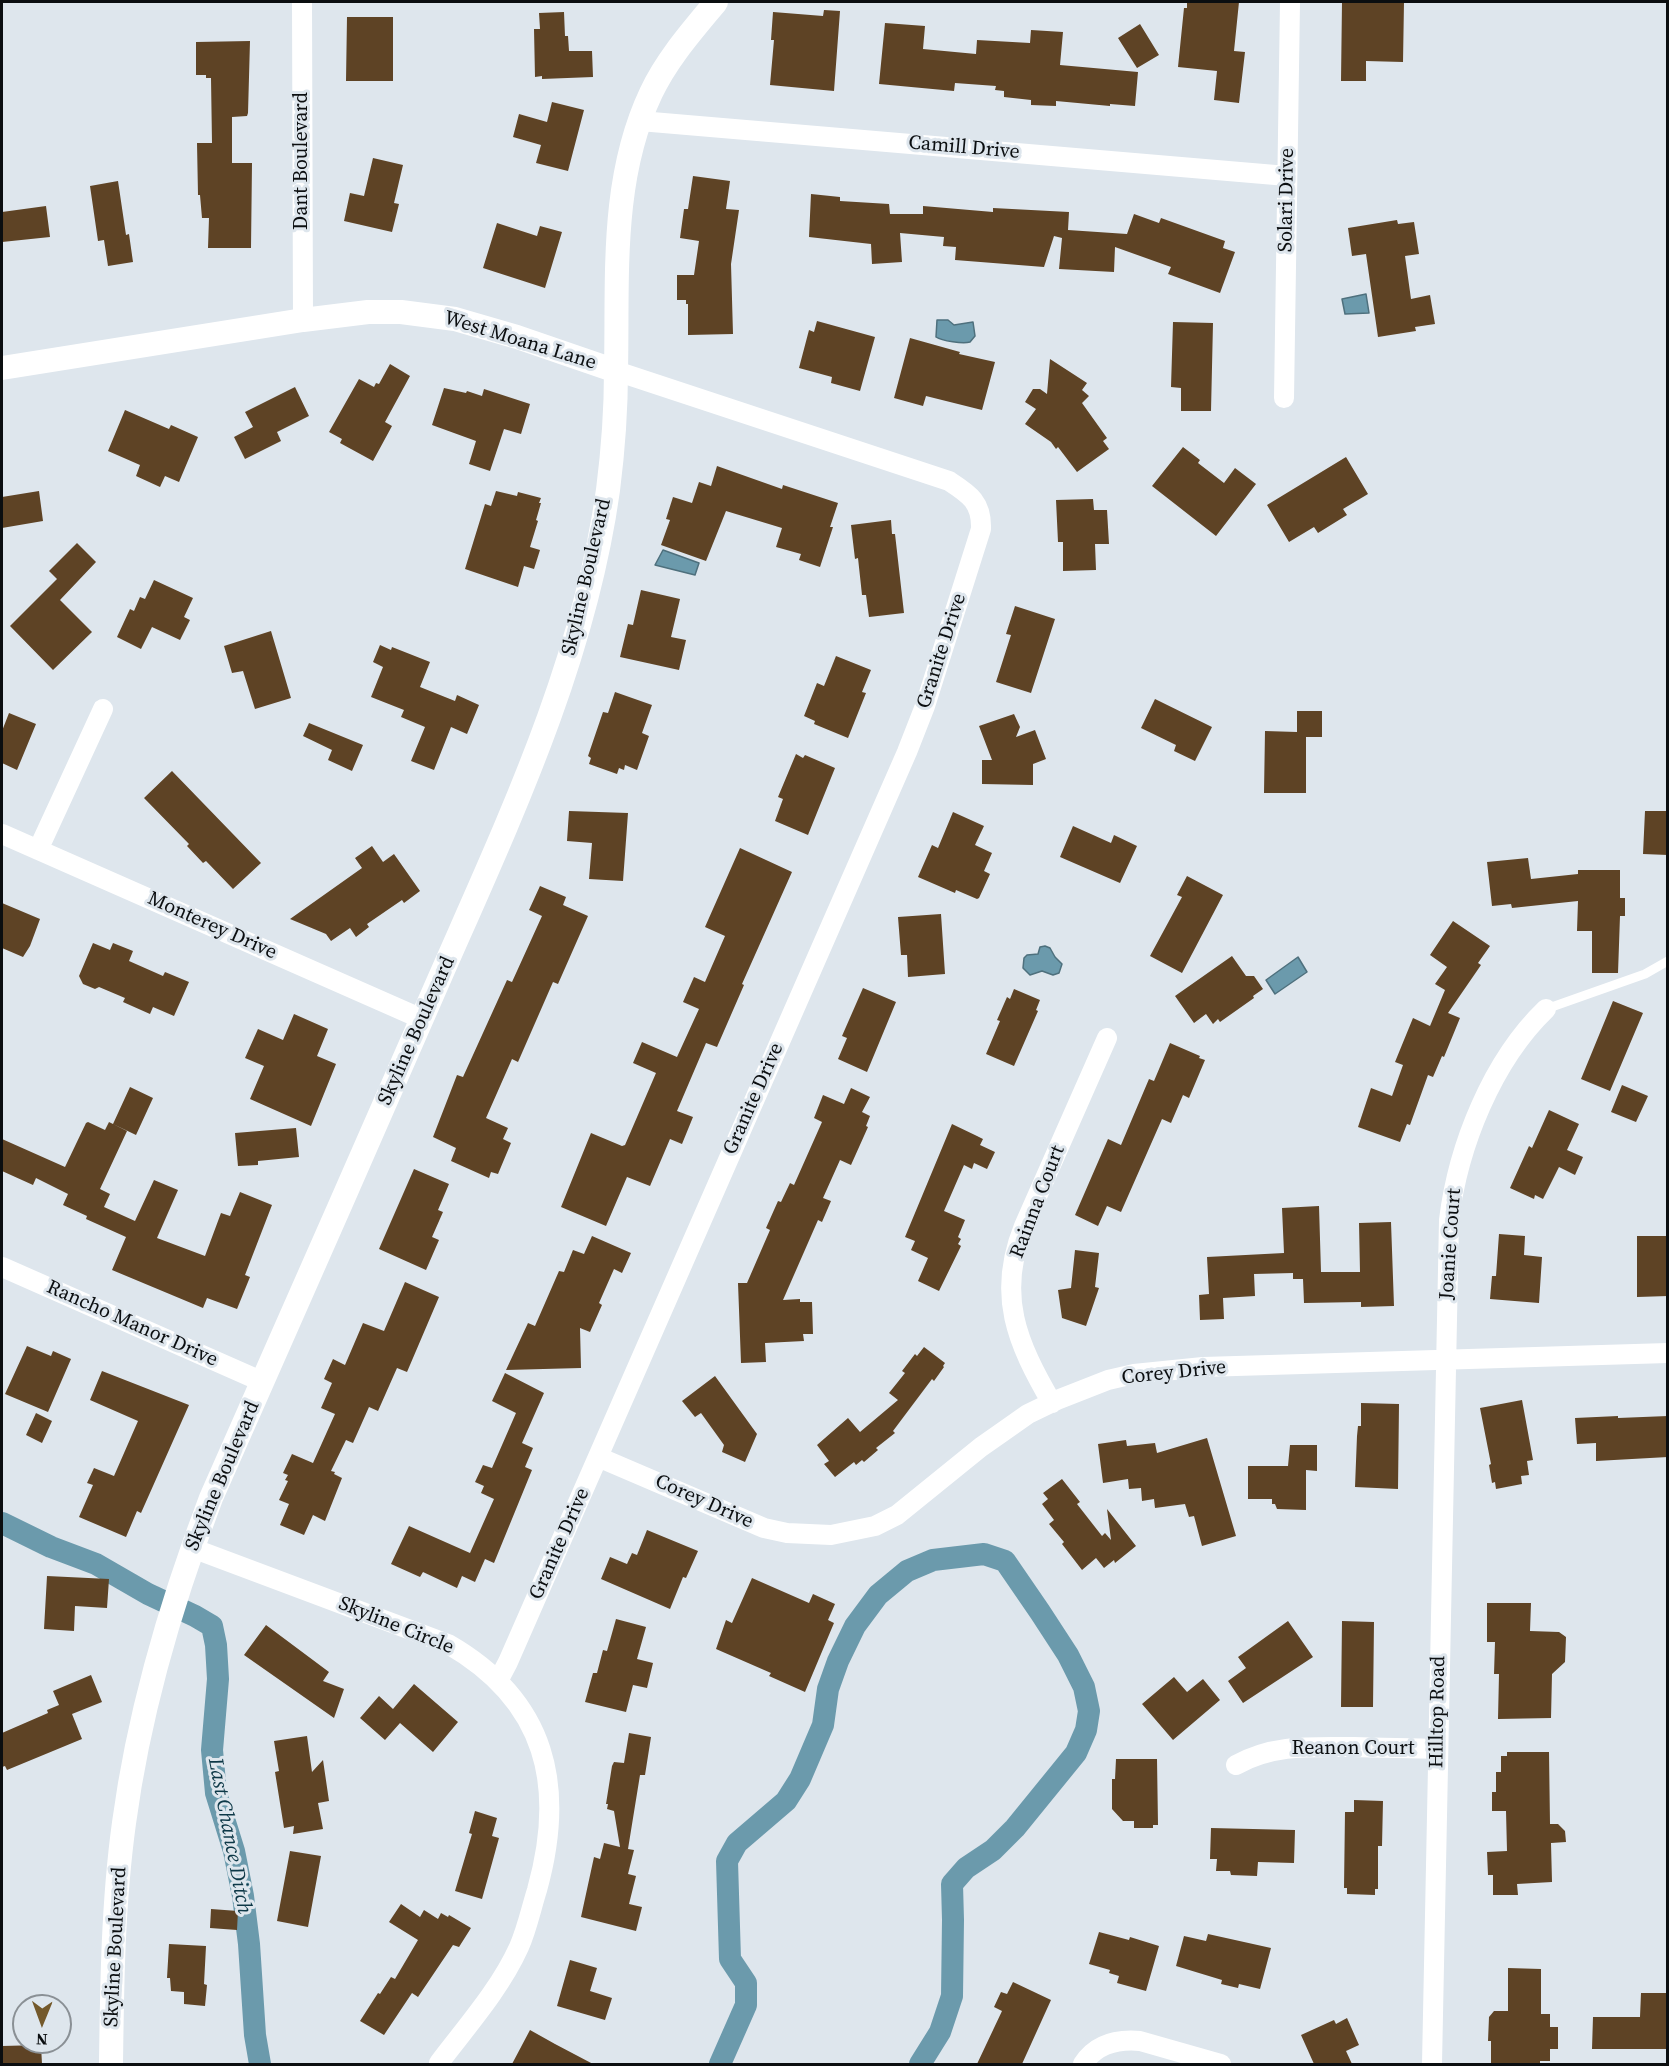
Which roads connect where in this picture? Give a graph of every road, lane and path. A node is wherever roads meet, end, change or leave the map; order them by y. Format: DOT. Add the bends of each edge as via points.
graph roads {
  1 [pos="302,2"];
  2 [pos="716,2"];
  3 [pos="1290,2"];
  4 [pos="640,121"];
  5 [pos="1287,176"];
  6 [pos="303,320"];
  7 [pos="2,368"];
  8 [pos="616,371"];
  9 [pos="1284,398"];
  10 [pos="979,507"];
  11 [pos="103,709"];
  12 [pos="2,834"];
  13 [pos="38,850"];
  14 [pos="1668,961"];
  15 [pos="1546,1009"];
  16 [pos="422,1019"];
  17 [pos="1107,1038"];
  18 [pos="2,1267"];
  19 [pos="1668,1353"];
  20 [pos="1445,1359"];
  21 [pos="263,1382"];
  22 [pos="1052,1403"];
  23 [pos="598,1456"];
  24 [pos="192,1548"];
  25 [pos="498,1681"];
  26 [pos="1438,1749"];
  27 [pos="1236,1765"];
  28 [pos="439,2063"];
  29 [pos="111,2064"];
  30 [pos="1083,2064"];
  31 [pos="1221,2064"];
  32 [pos="1432,2064"];
  1 -- 6 [label="street, Dant Boulevard"];
  2 -- 4 [label="street, Skyline Boulevard" via="668,61"];
  3 -- 5 [label="street, Solari Drive"];
  4 -- 5 [label="street, Camill Drive"];
  4 -- 8 [label="street, Skyline Boulevard" via="621,200"];
  5 -- 9 [label="street, Solari Drive"];
  6 -- 7 [label="street, West Moana Lane"];
  6 -- 8 [label="street, West Moana Lane" via="368,312 427,314 518,337"];
  8 -- 10 [label="street, West Moana Lane" via="949,481 967,492"];
  8 -- 16 [label="street, Skyline Boulevard" via="614,434 600,540 576,637 514,811"];
  10 -- 23 [label="street, Granite Drive" via="982,518 978,544 914,734"];
  11 -- 13 [label="street"];
  12 -- 13 [label="street, Monterey Drive"];
  13 -- 16 [label="street, Monterey Drive"];
  14 -- 15 [label="lane" via="1645,974"];
  15 -- 20 [label="street, Joanie Court" via="1531,1023 1493,1082 1456,1178 1447,1238"];
  16 -- 21 [label="street, Skyline Boulevard"];
  17 -- 22 [label="street, Rainna Court" via="1021,1235 1013,1264 1011,1288 1016,1331"];
  18 -- 21 [label="street, Rancho Manor Drive"];
  19 -- 20 [label="street, Corey Drive"];
  20 -- 22 [label="street, Corey Drive" via="1154,1371 1108,1380"];
  20 -- 26 [label="street, Hilltop Road"];
  21 -- 24 [label="street, Skyline Boulevard"];
  22 -- 23 [label="street, Corey Drive" via="1028,1414 981,1447 897,1515 875,1526 831,1535 764,1528"];
  23 -- 25 [label="street, Granite Drive"];
  24 -- 25 [label="street, Skyline Circle" via="426,1635 467,1655"];
  24 -- 29 [label="street, Skyline Boulevard" via="151,1687 125,1817 113,1949"];
  25 -- 28 [label="street, Skyline Circle" via="526,1718 544,1759 550,1804 546,1853 519,1946 496,1986"];
  26 -- 27 [label="street, Reanon Court" via="1300,1747 1268,1751"];
  26 -- 32 [label="street, Hilltop Road"];
  30 -- 31 [label="street" via="1099,2048 1126,2040"];
}
